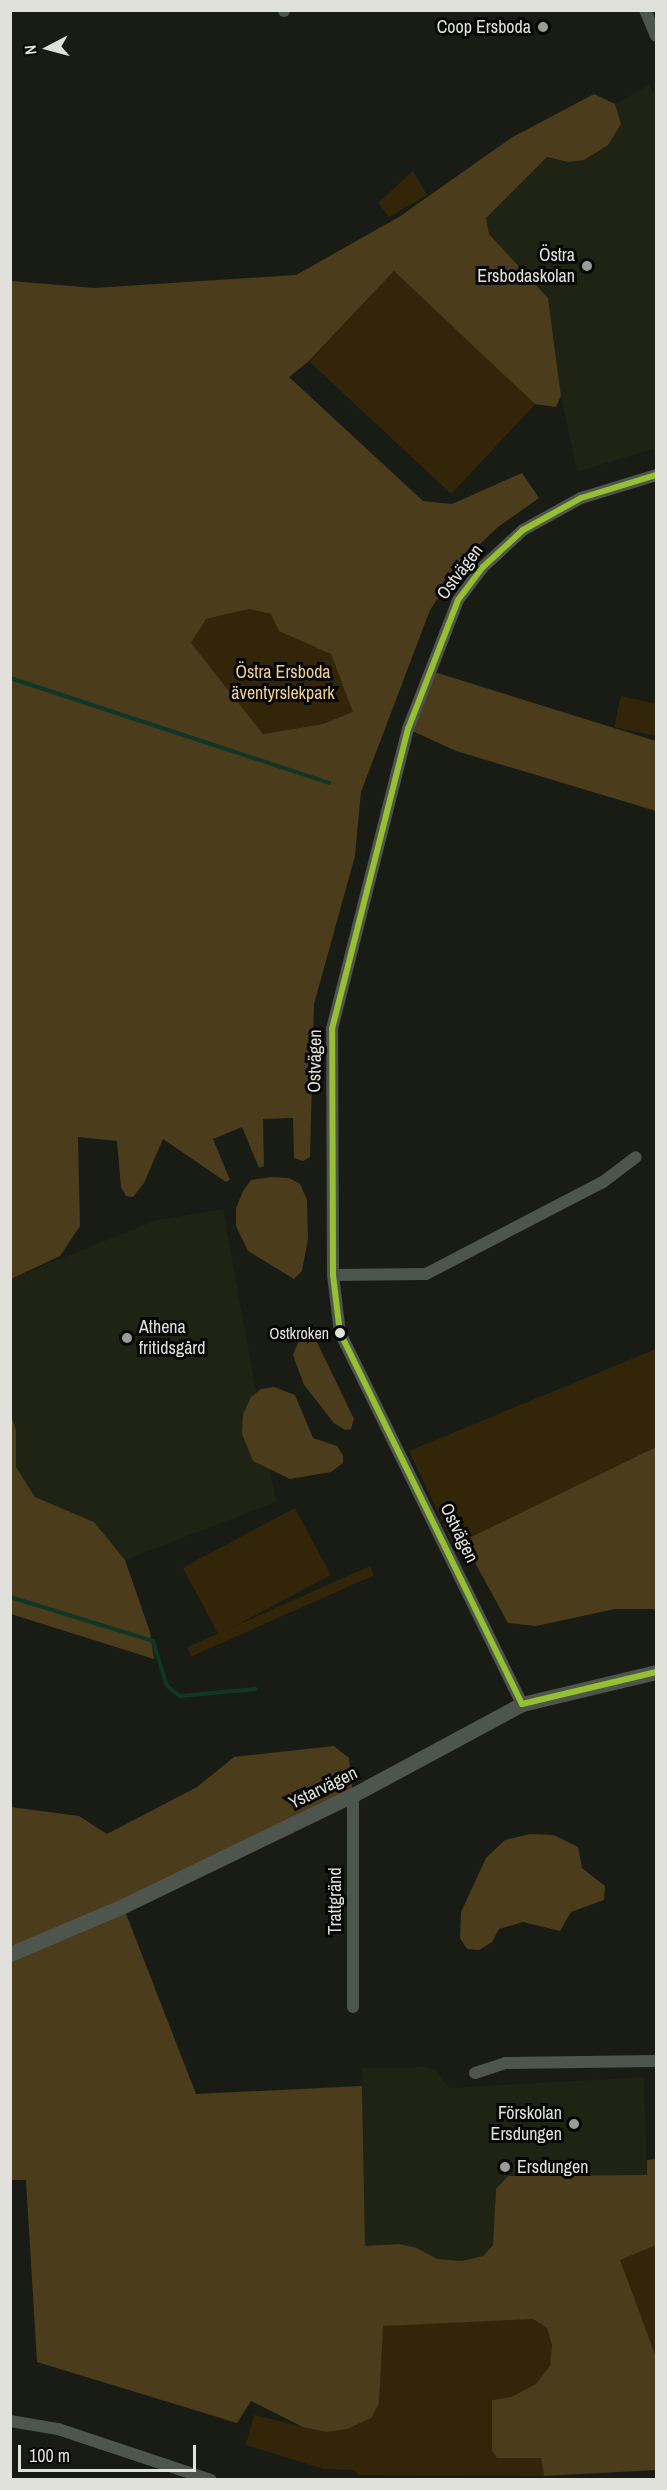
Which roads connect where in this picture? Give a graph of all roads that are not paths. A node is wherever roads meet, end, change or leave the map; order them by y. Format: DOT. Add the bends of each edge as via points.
graph roads {
  1 [pos="645,10"];
  2 [pos="657,36"];
  3 [pos="657,474"];
  4 [pos="636,1157"];
  5 [pos="333,1275"];
  6 [pos="657,1672"];
  7 [pos="522,1704"];
  8 [pos="353,1795"];
  9 [pos="10,1954"];
  10 [pos="353,2007"];
  11 [pos="657,2061"];
  12 [pos="475,2073"];
  13 [pos="10,2421"];
  14 [pos="211,2480"];
  1 -- 2 [label="street"];
  3 -- 5 [label="street, Ostvägen" via="581,498 523,530 483,567 458,600 443,631 408,729 332,1029"];
  4 -- 5 [label="street" via="603,1182 426,1274"];
  5 -- 7 [label="street, Ostvägen" via="343,1342"];
  6 -- 7 [label="street, Ystarvägen"];
  7 -- 8 [label="street, Ystarvägen"];
  8 -- 9 [label="street, Ystarvägen" via="123,1906"];
  8 -- 10 [label="street, Trattgränd"];
  11 -- 12 [label="street" via="504,2063"];
  13 -- 14 [label="street" via="58,2429"];
}
